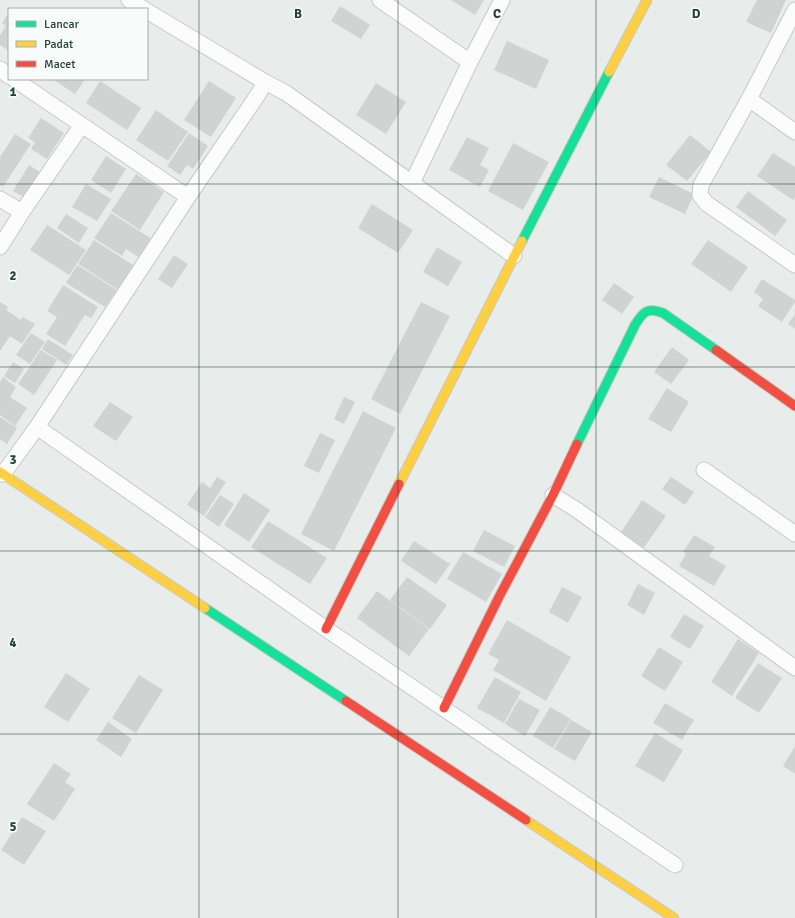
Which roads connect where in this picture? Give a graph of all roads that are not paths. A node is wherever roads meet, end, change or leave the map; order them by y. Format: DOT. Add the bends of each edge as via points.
graph roads {
  1 [pos="129,0"];
  2 [pos="380,0"];
  3 [pos="502,0"];
  4 [pos="647,0"];
  5 [pos="142,8"];
  6 [pos="795,11"];
  7 [pos="148,12"];
  8 [pos="470,62"];
  9 [pos="0,69"];
  10 [pos="8,75"];
  11 [pos="15,80"];
  12 [pos="265,82"];
  13 [pos="749,99"];
  14 [pos="82,125"];
  15 [pos="795,132"];
  16 [pos="412,183"];
  17 [pos="188,197"];
  18 [pos="0,199"];
  19 [pos="22,212"];
  20 [pos="0,247"];
  21 [pos="514,256"];
  22 [pos="795,265"];
  23 [pos="795,406"];
  24 [pos="37,427"];
  25 [pos="704,470"];
  26 [pos="1,473"];
  27 [pos="553,495"];
  28 [pos="795,534"];
  29 [pos="326,629"];
  30 [pos="795,668"];
  31 [pos="444,708"];
  32 [pos="675,865"];
  33 [pos="674,918"];
  1 -- 5 [label="street"];
  2 -- 8 [label="street"];
  3 -- 8 [label="street"];
  4 -- 21 [label="street"];
  6 -- 13 [label="street"];
  7 -- 12 [label="street"];
  8 -- 16 [label="street"];
  9 -- 10 [label="street"];
  11 -- 14 [label="street"];
  12 -- 16 [label="street" via="286,93"];
  12 -- 17 [label="street"];
  13 -- 15 [label="street"];
  13 -- 22 [label="street" via="701,185 700,195 706,203"];
  14 -- 17 [label="street"];
  14 -- 19 [label="street"];
  16 -- 21 [label="street"];
  17 -- 24 [label="street"];
  18 -- 19 [label="street"];
  19 -- 20 [label="street"];
  21 -- 29 [label="street"];
  23 -- 27 [label="street" via="663,313 647,310 635,325"];
  24 -- 26 [label="street"];
  24 -- 29 [label="street"];
  25 -- 28 [label="street"];
  26 -- 33 [label="street"];
  27 -- 30 [label="street"];
  27 -- 31 [label="street"];
  29 -- 31 [label="street"];
  31 -- 32 [label="street"];
}
